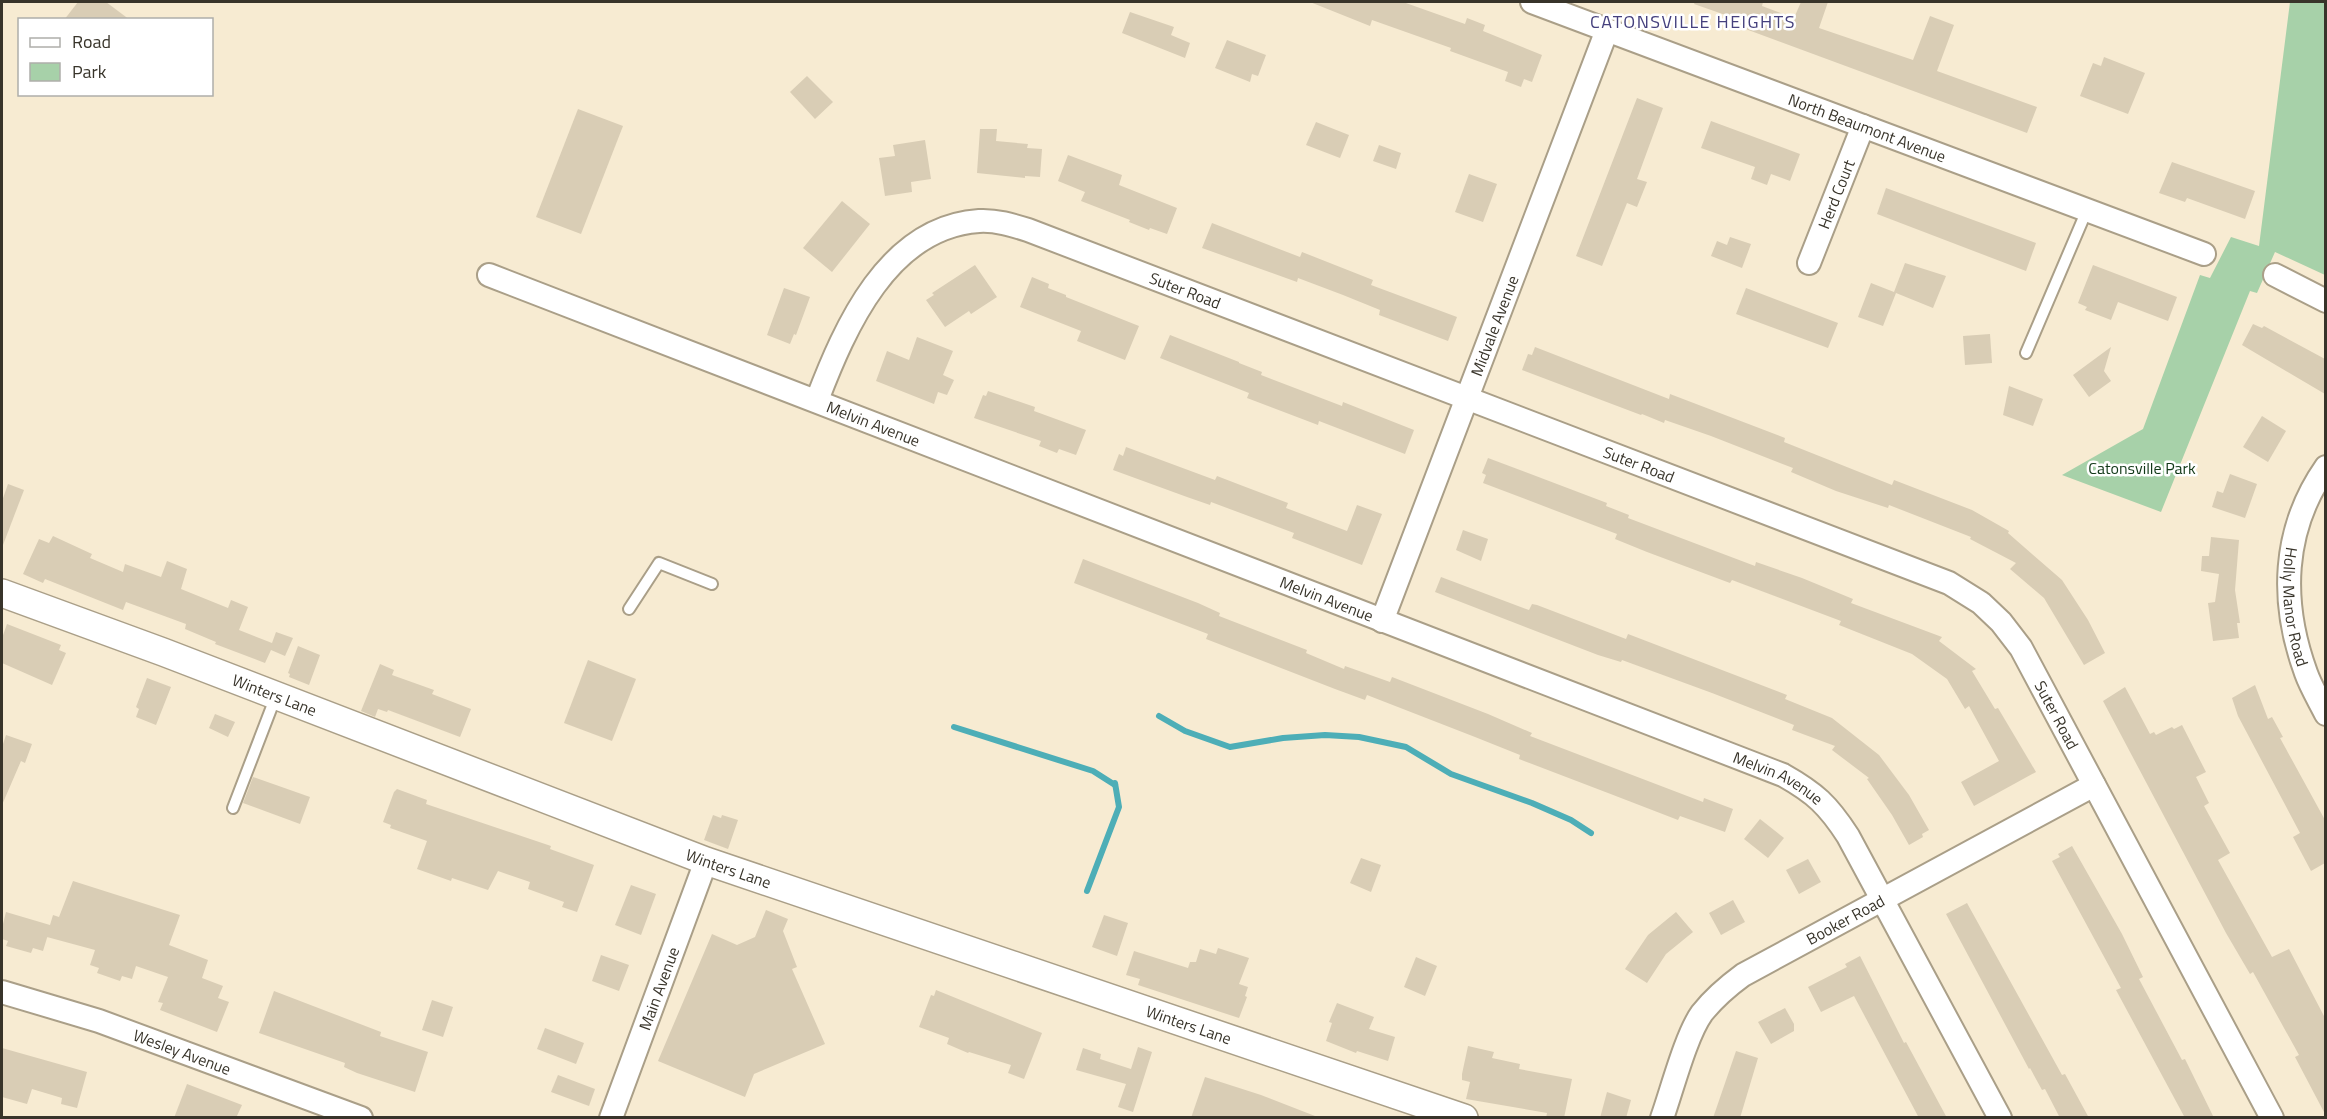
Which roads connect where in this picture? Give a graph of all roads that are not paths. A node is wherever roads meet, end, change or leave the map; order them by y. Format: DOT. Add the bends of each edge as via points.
graph roads {
  1 [pos="1532,2"];
  2 [pos="1607,30"];
  3 [pos="1863,126"];
  4 [pos="2087,210"];
  5 [pos="2204,254"];
  6 [pos="1809,262"];
  7 [pos="489,275"];
  8 [pos="2275,275"];
  9 [pos="2325,301"];
  10 [pos="2026,353"];
  11 [pos="1467,398"];
  12 [pos="817,400"];
  13 [pos="2325,467"];
  14 [pos="712,584"];
  15 [pos="2,593"];
  16 [pos="629,609"];
  17 [pos="1382,621"];
  18 [pos="276,696"];
  19 [pos="2325,714"];
  20 [pos="2094,785"];
  21 [pos="233,808"];
  22 [pos="706,861"];
  23 [pos="1883,900"];
  24 [pos="2,992"];
  25 [pos="361,1118"];
  26 [pos="611,1118"];
  27 [pos="1464,1118"];
  28 [pos="1662,1118"];
  29 [pos="2000,1118"];
  30 [pos="2272,1118"];
  1 -- 2 [label="street, North Beaumont Avenue"];
  2 -- 3 [label="street, North Beaumont Avenue"];
  2 -- 11 [label="street, Midvale Avenue"];
  3 -- 4 [label="street, North Beaumont Avenue"];
  3 -- 6 [label="street, Herd Court"];
  4 -- 5 [label="street, North Beaumont Avenue"];
  4 -- 10 [label="lane"];
  7 -- 12 [label="street, Melvin Avenue"];
  8 -- 9 [label="street"];
  11 -- 12 [label="street, Suter Road" via="1028,230 980,221 932,233 892,263 837,347"];
  11 -- 17 [label="street, Midvale Avenue"];
  11 -- 20 [label="street, Suter Road" via="1949,583 2001,622 2021,648"];
  12 -- 17 [label="street, Melvin Avenue"];
  13 -- 19 [label="street, Holly Manor Road" via="2297,522 2288,591 2306,672"];
  14 -- 16 [label="lane" via="659,563"];
  15 -- 18 [label="street, Winters Lane"];
  17 -- 23 [label="street, Melvin Avenue" via="1783,775 1809,790 1832,811"];
  18 -- 21 [label="lane"];
  18 -- 22 [label="street, Winters Lane"];
  20 -- 23 [label="street, Booker Road"];
  20 -- 30 [label="street, Suter Road"];
  22 -- 26 [label="street, Main Avenue"];
  22 -- 27 [label="street, Winters Lane"];
  23 -- 28 [label="street, Booker Road" via="1743,975 1718,994 1701,1015 1690,1038"];
  23 -- 29 [label="street, Melvin Avenue"];
  24 -- 25 [label="street, Wesley Avenue" via="99,1022"];
}
